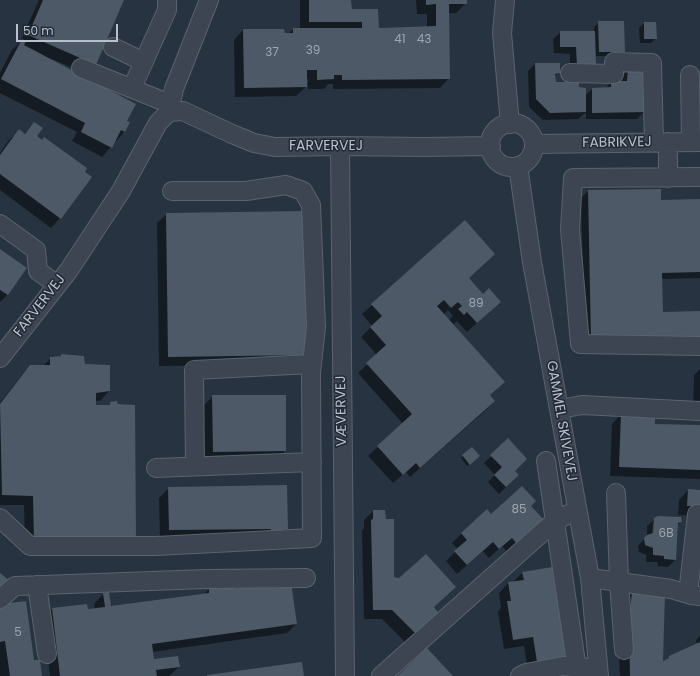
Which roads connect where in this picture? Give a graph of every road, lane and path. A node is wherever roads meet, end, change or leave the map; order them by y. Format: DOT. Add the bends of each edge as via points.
graph roads {
  1 [pos="167,0"];
  2 [pos="209,0"];
  3 [pos="505,0"];
  4 [pos="113,47"];
  5 [pos="144,62"];
  6 [pos="81,68"];
  7 [pos="570,73"];
  8 [pos="690,75"];
  9 [pos="132,88"];
  10 [pos="169,108"];
  11 [pos="510,124"];
  12 [pos="661,142"];
  13 [pos="696,142"];
  14 [pos="534,144"];
  15 [pos="340,146"];
  16 [pos="491,146"];
  17 [pos="518,166"];
  18 [pos="668,178"];
  19 [pos="700,178"];
  20 [pos="172,191"];
  21 [pos="0,224"];
  22 [pos="57,285"];
  23 [pos="700,346"];
  24 [pos="0,358"];
  25 [pos="312,364"];
  26 [pos="560,409"];
  27 [pos="700,411"];
  28 [pos="546,461"];
  29 [pos="312,462"];
  30 [pos="195,466"];
  31 [pos="156,468"];
  32 [pos="616,493"];
  33 [pos="577,510"];
  34 [pos="697,514"];
  35 [pos="0,518"];
  36 [pos="556,521"];
  37 [pos="697,546"];
  38 [pos="306,578"];
  39 [pos="590,578"];
  40 [pos="619,582"];
  41 [pos="37,585"];
  42 [pos="694,595"];
  43 [pos="0,599"];
  44 [pos="624,650"];
  45 [pos="47,654"];
  46 [pos="577,672"];
  47 [pos="599,672"];
  48 [pos="345,676"];
  49 [pos="381,676"];
  50 [pos="520,676"];
  1 -- 5 [label="street" via="167,10"];
  2 -- 10 [label="street, FARVERVEJ"];
  3 -- 11 [label="street" via="502,33"];
  4 -- 5 [label="street"];
  5 -- 9 [label="street"];
  6 -- 9 [label="street"];
  7 -- 12 [label="street" via="614,74 614,62 652,63"];
  8 -- 13 [label="street"];
  9 -- 10 [label="street"];
  10 -- 15 [label="street, FARVERVEJ" via="183,111 254,143 276,147"];
  10 -- 22 [label="street, FARVERVEJ" via="158,123 121,191"];
  11 -- 14 [label="street" via="526,128"];
  11 -- 16 [label="street" via="496,131"];
  12 -- 13 [label="street, FABRIKVEJ"];
  12 -- 14 [label="street, FABRIKVEJ"];
  12 -- 18 [label="street"];
  14 -- 17 [label="street" via="533,154"];
  15 -- 16 [label="street, FARVERVEJ"];
  15 -- 48 [label="street, VÆVERVEJ"];
  16 -- 17 [label="street" via="499,163"];
  17 -- 26 [label="street, GAMMEL SKIVEVEJ" via="532,262"];
  18 -- 19 [label="street"];
  18 -- 23 [label="street" via="572,178 570,229 580,344"];
  20 -- 25 [label="street" via="246,191 286,186 303,191 311,205 313,231 316,327"];
  21 -- 22 [label="street" via="36,250 38,271"];
  22 -- 24 [label="street, FARVERVEJ"];
  25 -- 29 [label="street"];
  25 -- 30 [label="street" via="194,370"];
  26 -- 27 [label="street" via="582,405"];
  26 -- 33 [label="street, GAMMEL SKIVEVEJ"];
  28 -- 36 [label="street"];
  29 -- 30 [label="street"];
  29 -- 35 [label="street" via="312,538 156,546 30,546"];
  30 -- 31 [label="street"];
  32 -- 40 [label="street"];
  33 -- 36 [label="street"];
  33 -- 39 [label="street, GAMMEL SKIVEVEJ"];
  34 -- 37 [label="street"];
  36 -- 46 [label="street"];
  36 -- 49 [label="street"];
  37 -- 42 [label="street"];
  38 -- 41 [label="street"];
  39 -- 40 [label="street"];
  39 -- 47 [label="street, GAMMEL SKIVEVEJ"];
  40 -- 42 [label="street"];
  40 -- 44 [label="street"];
  41 -- 43 [label="street" via="15,586"];
  41 -- 45 [label="street"];
  46 -- 47 [label="street"];
  46 -- 50 [label="street" via="563,666"];
}
